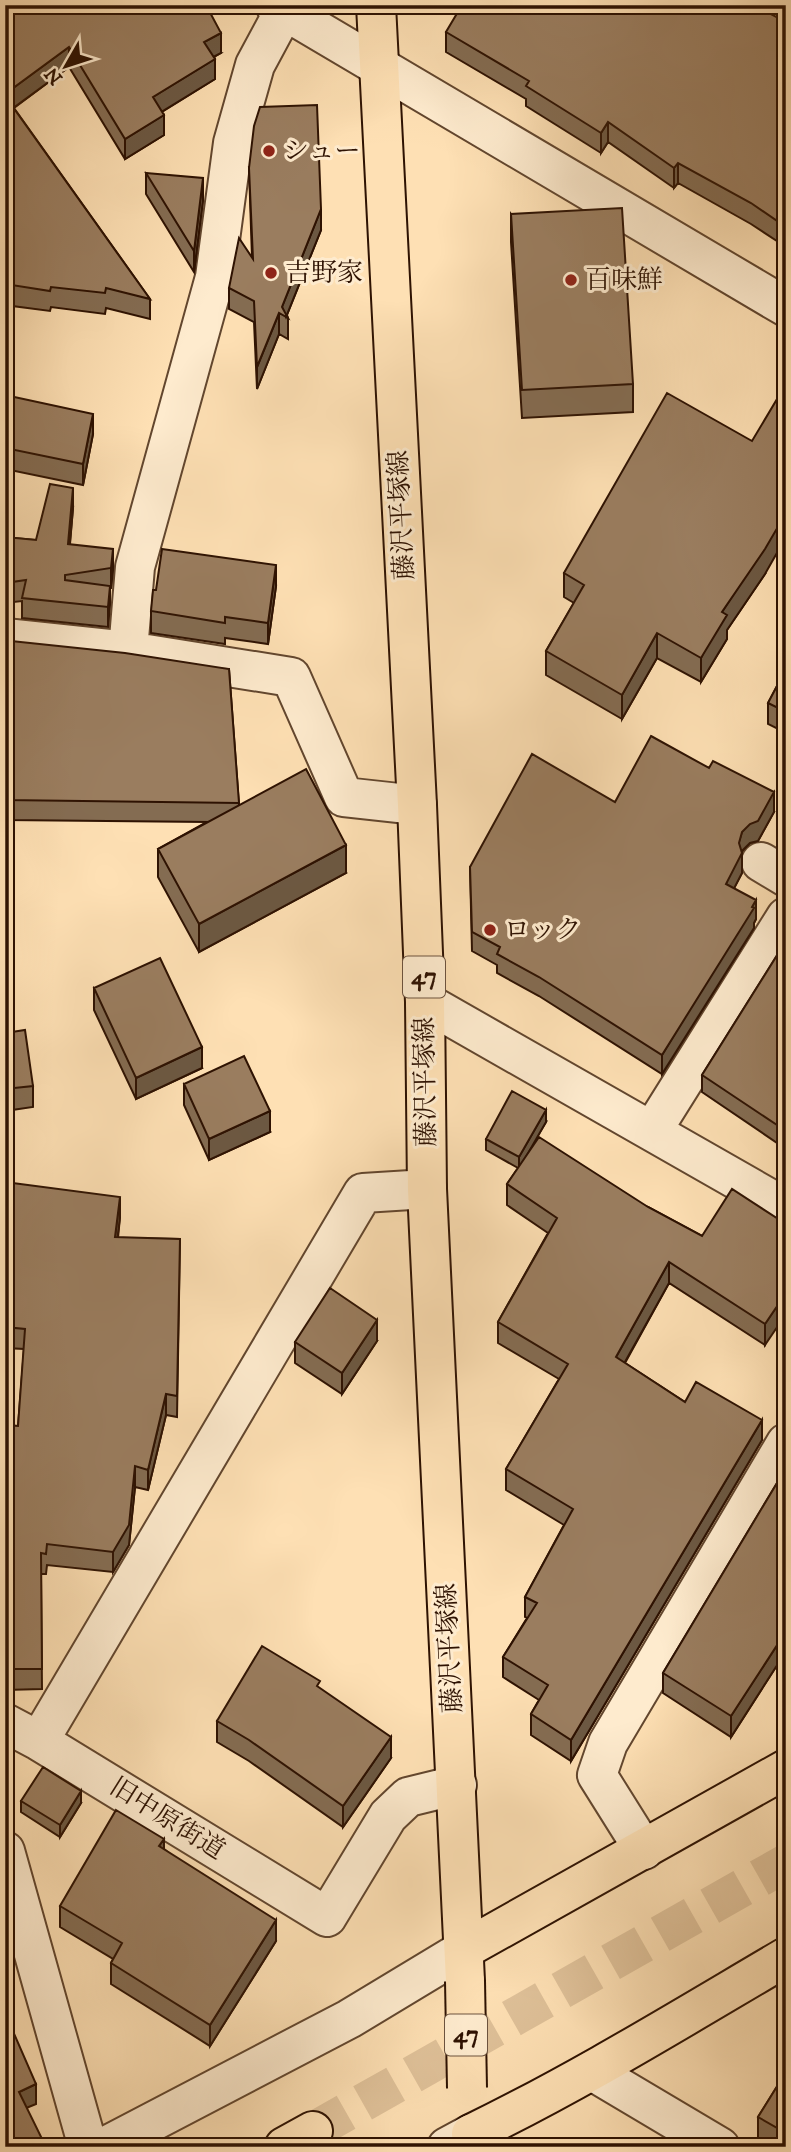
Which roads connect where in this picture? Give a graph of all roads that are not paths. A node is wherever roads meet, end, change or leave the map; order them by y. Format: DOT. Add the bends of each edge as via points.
graph roads {
  1 [pos="376,5"];
  2 [pos="280,8"];
  3 [pos="378,66"];
  4 [pos="786,307"];
  5 [pos="5,638"];
  6 [pos="128,651"];
  7 [pos="417,805"];
  8 [pos="786,917"];
  9 [pos="425,1002"];
  10 [pos="652,1132"];
  11 [pos="427,1189"];
  12 [pos="786,1208"];
  13 [pos="786,1443"];
  14 [pos="5,1723"];
  15 [pos="39,1741"];
  16 [pos="786,1769"];
  17 [pos="457,1785"];
  18 [pos="644,1850"];
  19 [pos="5,1851"];
  20 [pos="786,1957"];
  21 [pos="465,1965"];
  22 [pos="593,2071"];
  23 [pos="463,2143"];
  24 [pos="88,2147"];
  25 [pos="104,2147"];
  26 [pos="720,2147"];
  1 -- 3 [label="main road, 藤沢平塚線 / 47"];
  2 -- 3 [label="street"];
  2 -- 6 [label="street" via="255,65 233,142 215,277 135,567"];
  3 -- 4 [label="street"];
  3 -- 7 [label="main road, 藤沢平塚線 / 47"];
  5 -- 6 [label="street"];
  6 -- 7 [label="street" via="291,677 344,797"];
  7 -- 9 [label="main road, 藤沢平塚線 / 47"];
  8 -- 10 [label="street"];
  9 -- 10 [label="street"];
  9 -- 11 [label="main road, 藤沢平塚線 / 47"];
  10 -- 12 [label="street"];
  11 -- 15 [label="street" via="363,1193"];
  11 -- 17 [label="main road, 藤沢平塚線 / 47"];
  13 -- 18 [label="street" via="608,1743 597,1775"];
  14 -- 15 [label="street, 旧中原街道"];
  15 -- 17 [label="street, 旧中原街道" via="327,1917 388,1816 408,1797"];
  16 -- 18 [label="main road"];
  17 -- 21 [label="main road, 藤沢平塚線 / 47"];
  18 -- 21 [label="main road"];
  19 -- 24 [label="street"];
  20 -- 22 [label="main road"];
  21 -- 23 [label="main road, 47, bridge"];
  21 -- 25 [label="street" via="349,2019"];
  22 -- 23 [label="main road"];
  22 -- 26 [label="street"];
}
